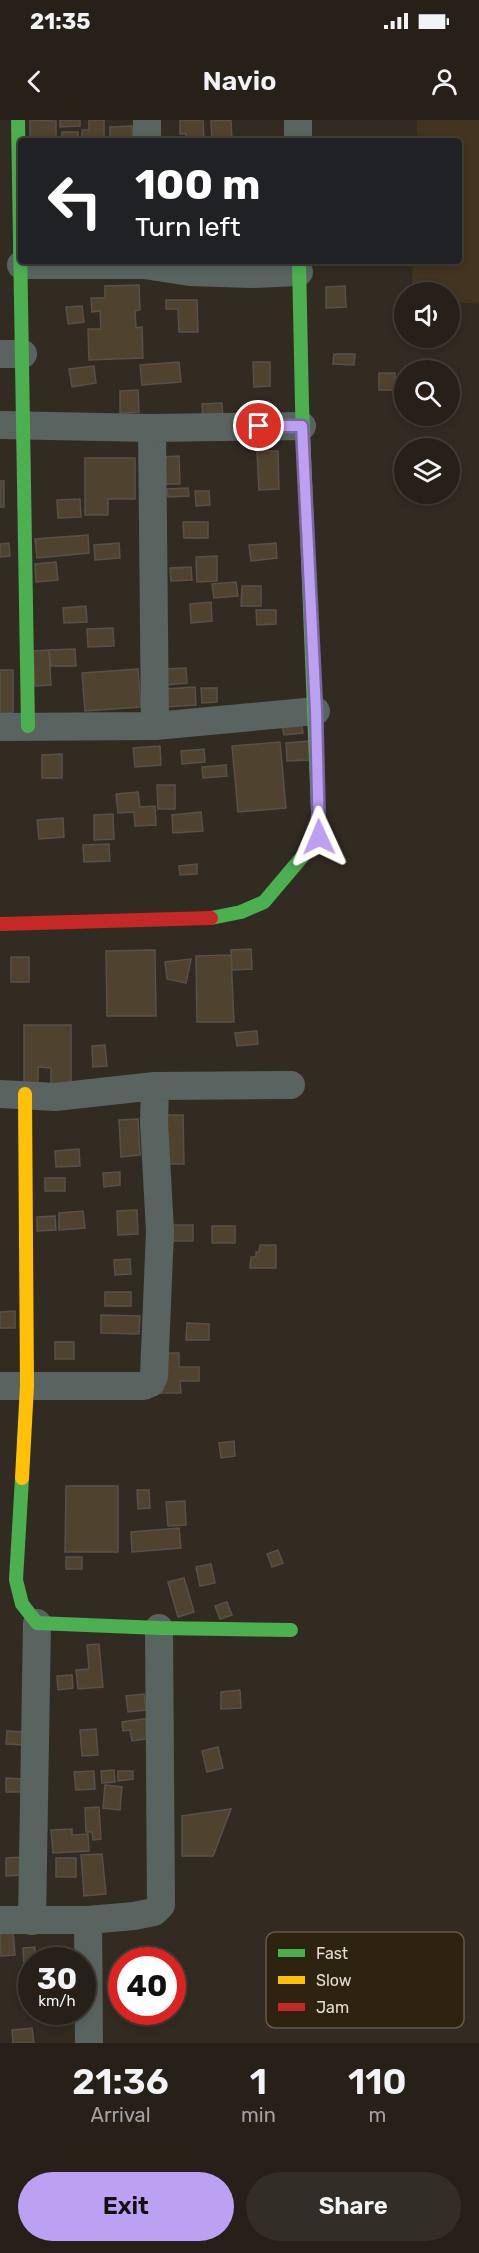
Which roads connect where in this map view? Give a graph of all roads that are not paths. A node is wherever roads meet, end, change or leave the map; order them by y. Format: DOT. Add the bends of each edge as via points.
graph roads {
  1 [pos="18,120"];
  2 [pos="147,120"];
  3 [pos="298,120"];
  4 [pos="147,138"];
  5 [pos="298,138"];
  6 [pos="10,191"];
  7 [pos="18,245"];
  8 [pos="82,264"];
  9 [pos="149,264"];
  10 [pos="21,265"];
  11 [pos="299,267"];
  12 [pos="11,354"];
  13 [pos="12,426"];
  14 [pos="302,426"];
  15 [pos="152,428"];
  16 [pos="316,711"];
  17 [pos="28,726"];
  18 [pos="155,726"];
  19 [pos="0,727"];
  20 [pos="0,924"];
  21 [pos="291,1084"];
  22 [pos="154,1086"];
  23 [pos="13,1094"];
  24 [pos="13,1386"];
  25 [pos="8,1570"];
  26 [pos="37,1623"];
  27 [pos="159,1628"];
  28 [pos="291,1630"];
  29 [pos="0,1920"];
  30 [pos="88,1920"];
  31 [pos="32,1921"];
  32 [pos="89,2043"];
  1 -- 6 [label="street"];
  2 -- 4 [label="street"];
  3 -- 5 [label="street"];
  6 -- 7 [label="street"];
  8 -- 10 [label="street"];
  9 -- 11 [label="street" via="190,272"];
  10 -- 12 [label="street"];
  11 -- 14 [label="street"];
  12 -- 13 [label="street"];
  13 -- 15 [label="street"];
  13 -- 17 [label="street"];
  14 -- 15 [label="street"];
  14 -- 16 [label="street"];
  15 -- 18 [label="street"];
  16 -- 18 [label="street"];
  16 -- 20 [label="street" via="319,837 264,902 241,912 204,919"];
  17 -- 18 [label="street"];
  17 -- 19 [label="street"];
  21 -- 22 [label="street"];
  22 -- 23 [label="street" via="55,1097"];
  22 -- 24 [label="street" via="160,1231 151,1383"];
  23 -- 24 [label="street"];
  24 -- 25 [label="street"];
  25 -- 26 [label="street" via="26,1613"];
  26 -- 27 [label="street"];
  26 -- 31 [label="street"];
  27 -- 28 [label="street"];
  27 -- 30 [label="street" via="161,1905 154,1912"];
  29 -- 31 [label="street"];
  30 -- 31 [label="street"];
  30 -- 32 [label="street"];
}
